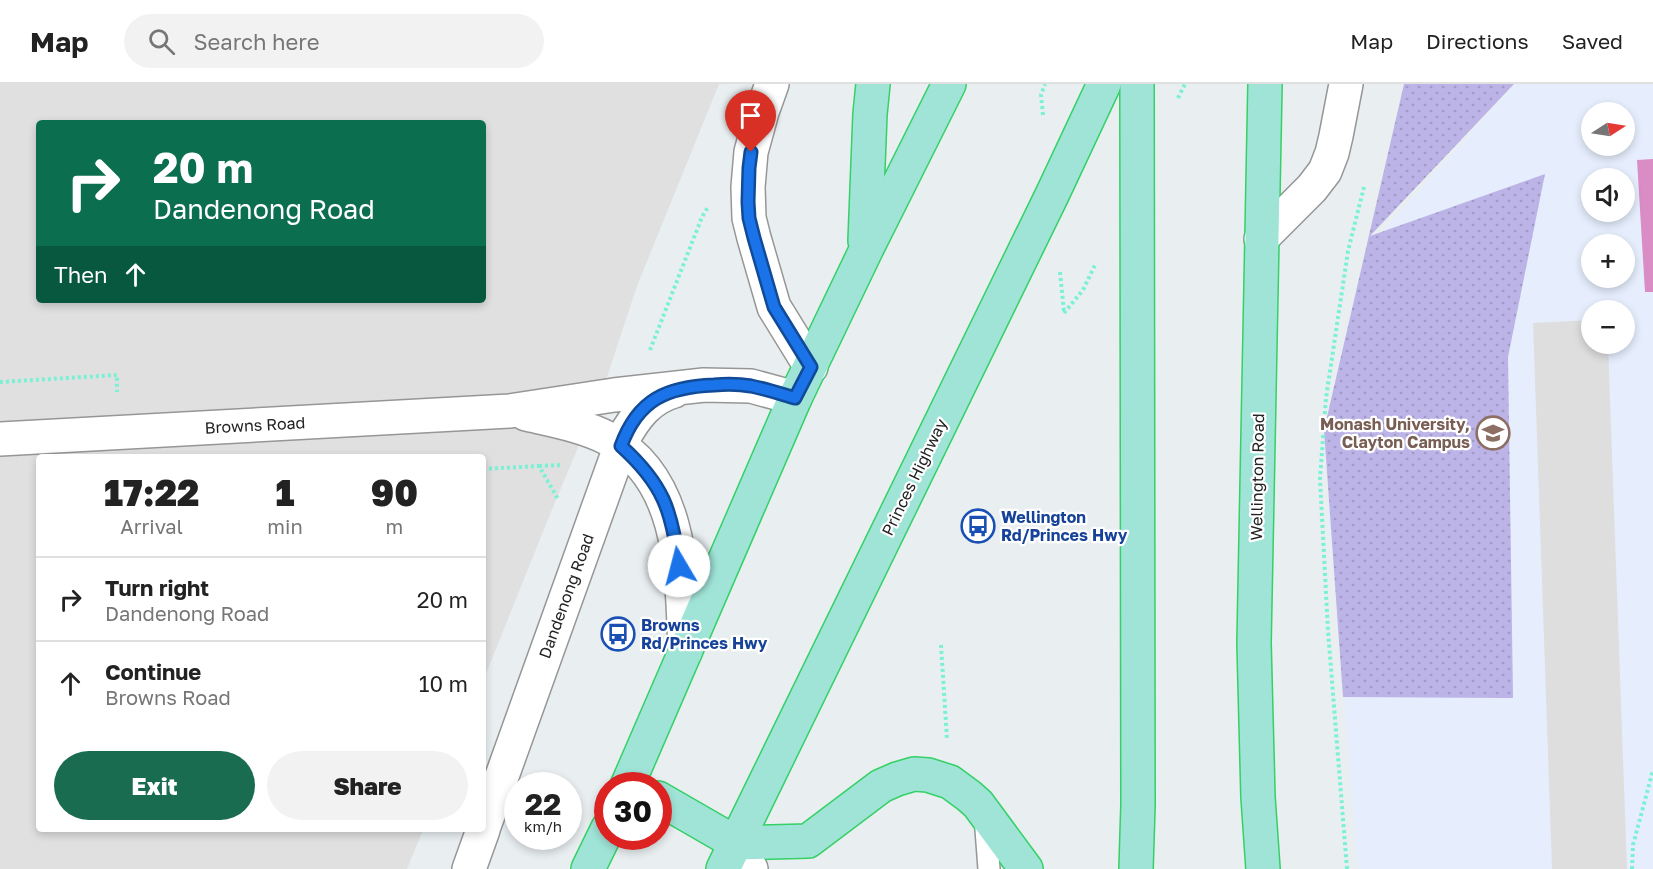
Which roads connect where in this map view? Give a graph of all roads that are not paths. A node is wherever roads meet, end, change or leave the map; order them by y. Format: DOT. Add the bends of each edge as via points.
graph roads {
  1 [pos="772,84"];
  2 [pos="873,84"];
  3 [pos="949,84"];
  4 [pos="1104,84"];
  5 [pos="1137,84"];
  6 [pos="1265,84"];
  7 [pos="1275,84"];
  8 [pos="1346,84"];
  9 [pos="1264,123"];
  10 [pos="1261,239"];
  11 [pos="865,252"];
  12 [pos="811,367"];
  13 [pos="681,388"];
  14 [pos="795,398"];
  15 [pos="510,411"];
  16 [pos="0,439"];
  17 [pos="621,446"];
  18 [pos="685,652"];
  19 [pos="636,772"];
  20 [pos="672,809"];
  21 [pos="985,814"];
  22 [pos="486,821"];
  23 [pos="482,832"];
  24 [pos="597,850"];
  25 [pos="737,860"];
  26 [pos="469,869"];
  27 [pos="588,869"];
  28 [pos="989,869"];
  29 [pos="1026,869"];
  30 [pos="1136,869"];
  31 [pos="1263,869"];
  1 -- 12 [label="street" via="751,152 749,218 774,307"];
  2 -- 11 [label="highway"];
  3 -- 11 [label="highway"];
  4 -- 25 [label="highway, Princes Highway"];
  5 -- 30 [label="highway"];
  6 -- 9 [label="highway, Wellington Road"];
  7 -- 9 [label="highway"];
  8 -- 10 [label="street" via="1325,171"];
  9 -- 10 [label="highway, Wellington Road"];
  10 -- 31 [label="highway, Wellington Road" via="1254,643"];
  11 -- 12 [label="highway"];
  12 -- 14 [label="highway"];
  13 -- 14 [label="street, Browns Road" via="743,386"];
  13 -- 15 [label="street, Browns Road"];
  13 -- 17 [label="street, Dandenong Road" via="666,393 639,413"];
  14 -- 18 [label="highway"];
  15 -- 16 [label="street, Browns Road"];
  15 -- 17 [label="street, Browns Road" via="596,433"];
  17 -- 18 [label="street, Browns Road" via="650,477 670,516 682,586"];
  17 -- 22 [label="street, Dandenong Road"];
  18 -- 19 [label="highway"];
  20 -- 25 [label="highway"];
  21 -- 25 [label="highway" via="950,782 914,774 881,786 808,841"];
  21 -- 28 [label="lane"];
  21 -- 29 [label="highway"];
  23 -- 26 [label="street, Dandenong Road"];
  24 -- 27 [label="highway"];
}
